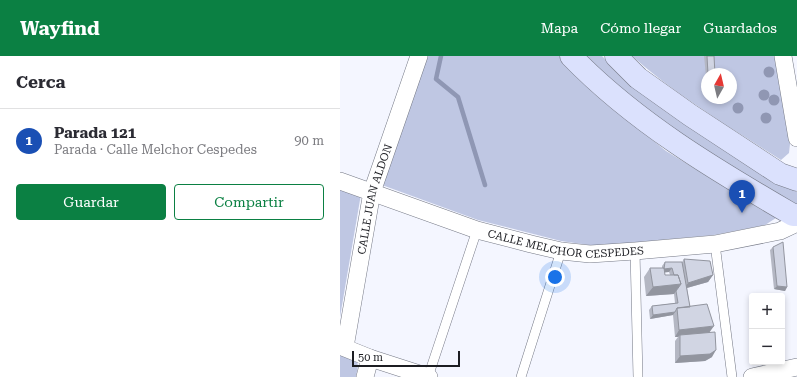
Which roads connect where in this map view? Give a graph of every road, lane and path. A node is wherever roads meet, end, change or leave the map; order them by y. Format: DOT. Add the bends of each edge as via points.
graph roads {
  1 [pos="420,56"];
  2 [pos="570,56"];
  3 [pos="616,56"];
  4 [pos="783,56"];
  5 [pos="792,85"];
  6 [pos="797,138"];
  7 [pos="797,180"];
  8 [pos="340,181"];
  9 [pos="372,192"];
  10 [pos="797,215"];
  11 [pos="797,223"];
  12 [pos="477,230"];
  13 [pos="715,244"];
  14 [pos="562,250"];
  15 [pos="635,252"];
  16 [pos="342,346"];
  17 [pos="370,358"];
  18 [pos="797,367"];
  19 [pos="364,377"];
  20 [pos="428,377"];
  21 [pos="521,377"];
  22 [pos="638,377"];
  23 [pos="732,377"];
  24 [pos="752,377"];
  1 -- 9 [label="street, CALLE JUAN ALDON"];
  2 -- 10 [label="street" via="636,115 681,147"];
  3 -- 7 [label="street" via="638,78 690,115 780,174"];
  4 -- 5 [label="street"];
  5 -- 6 [label="street"];
  8 -- 9 [label="street, CALLE MELCHOR CESPEDES"];
  9 -- 12 [label="street, CALLE MELCHOR CESPEDES"];
  9 -- 16 [label="street, CALLE JUAN ALDON"];
  11 -- 13 [label="street, CALLE MELCHOR CESPEDES" via="780,231"];
  12 -- 14 [label="street, CALLE MELCHOR CESPEDES"];
  12 -- 20 [label="lane"];
  13 -- 15 [label="street, CALLE MELCHOR CESPEDES"];
  13 -- 23 [label="lane"];
  14 -- 15 [label="street, CALLE MELCHOR CESPEDES" via="590,254"];
  14 -- 21 [label="lane"];
  15 -- 22 [label="lane"];
  16 -- 17 [label="street"];
  17 -- 19 [label="street"];
  17 -- 20 [label="street"];
  18 -- 24 [label="street"];
}
